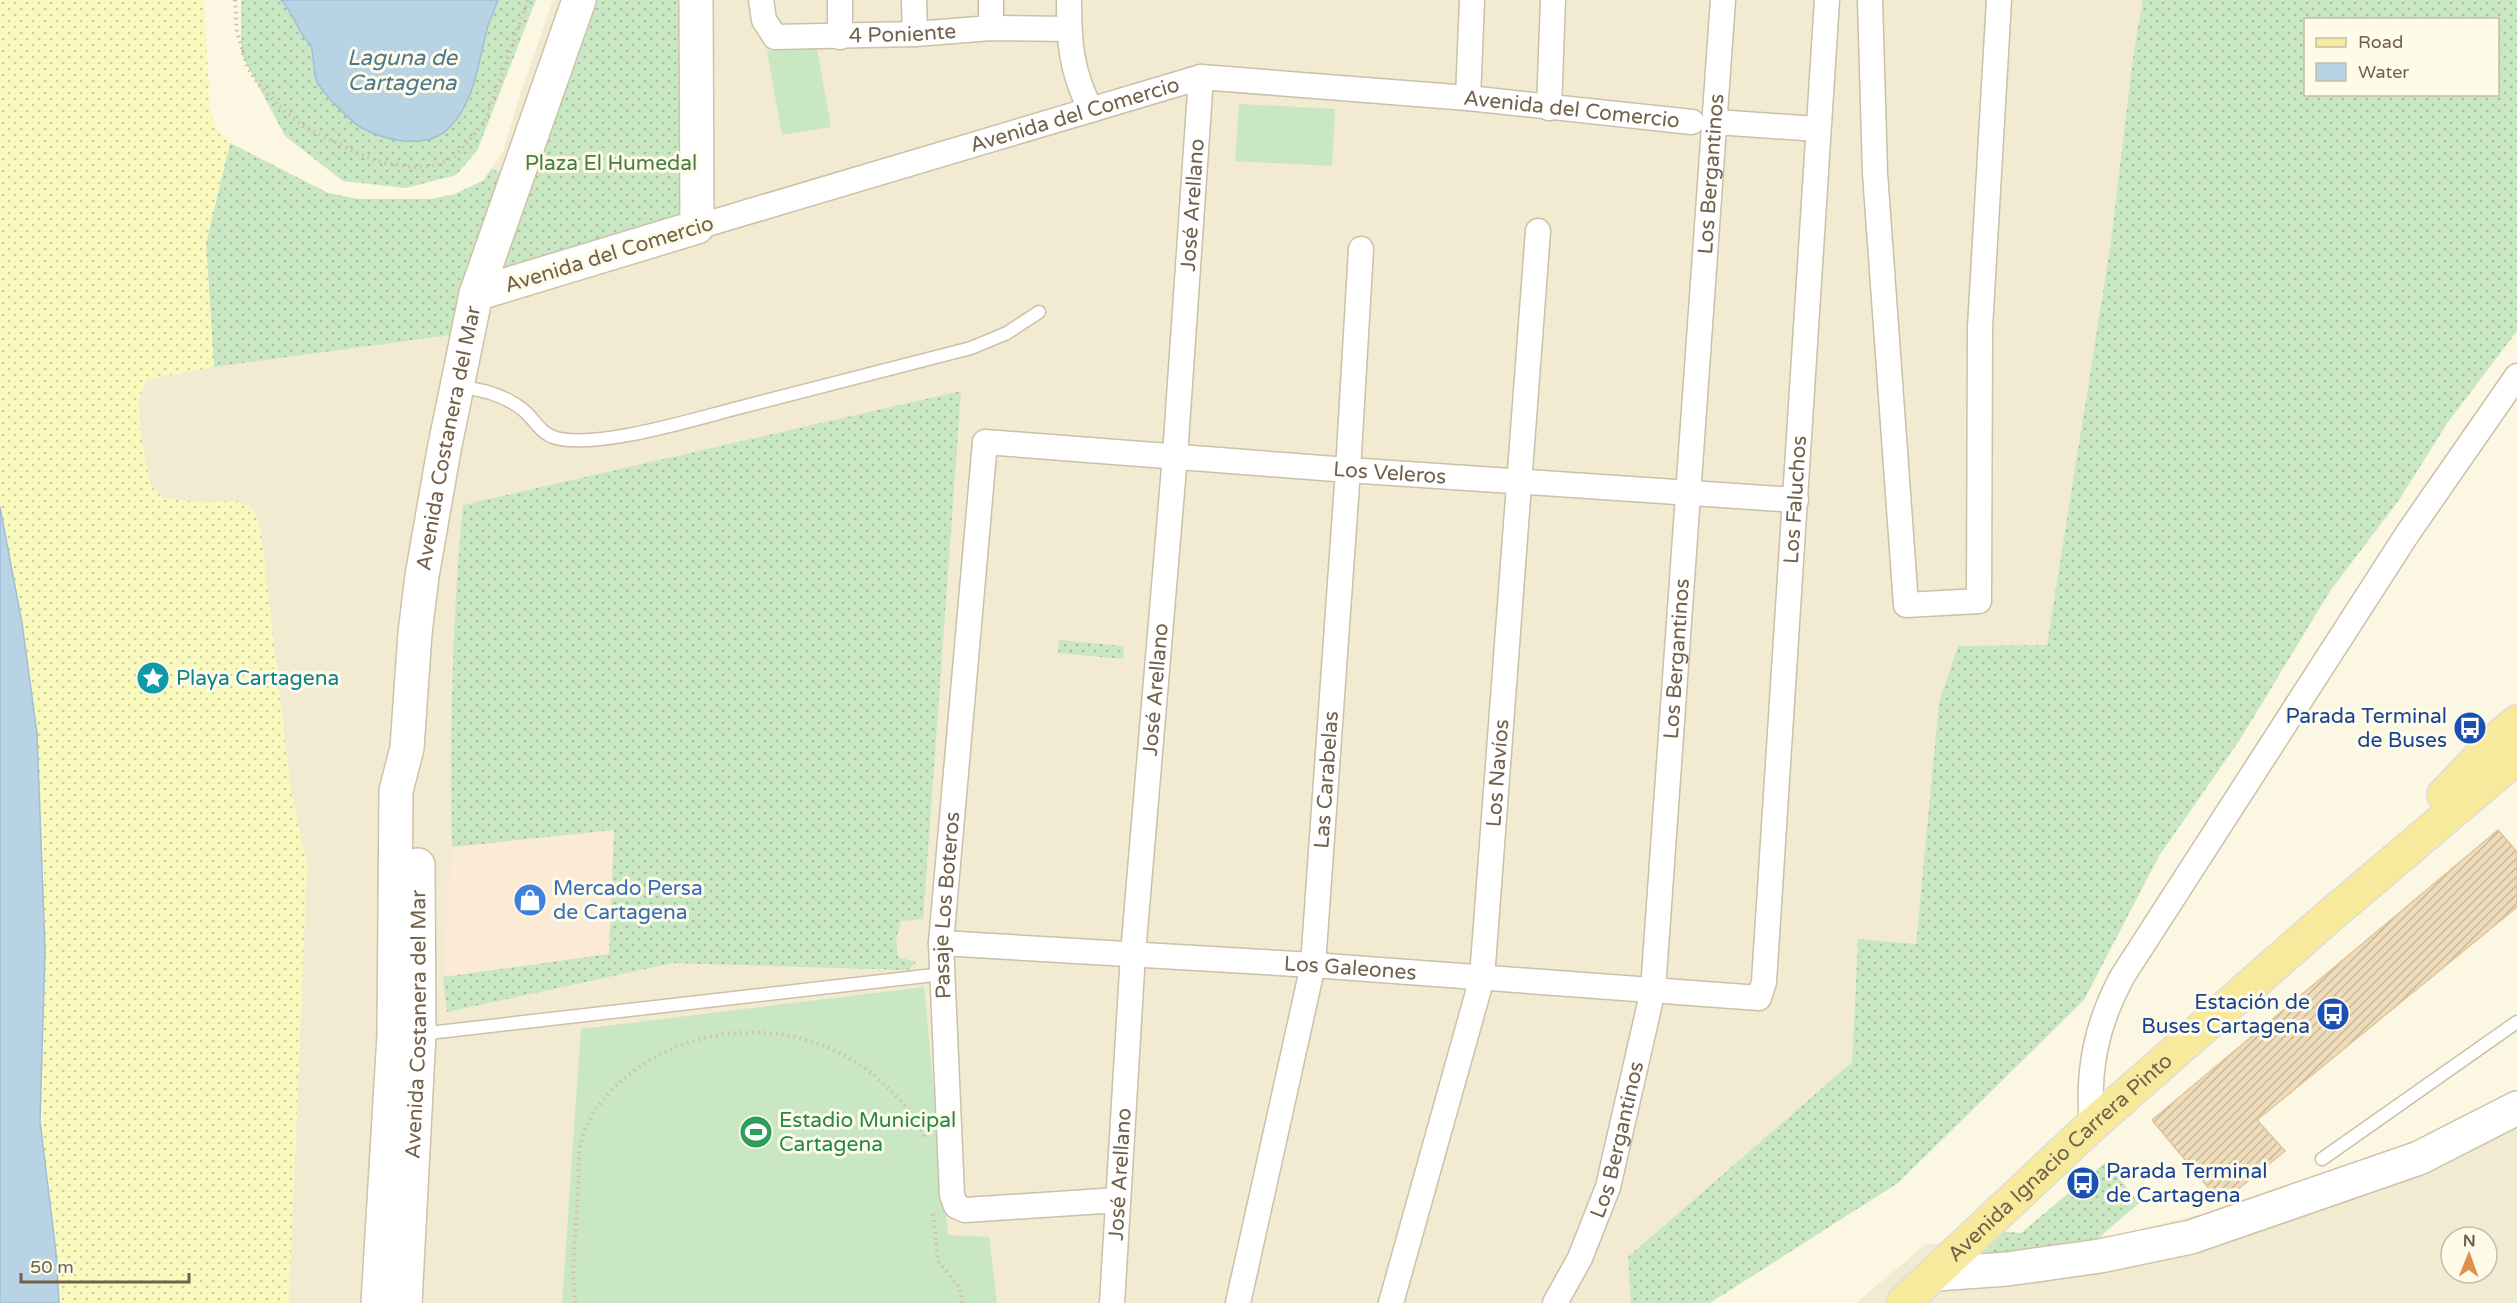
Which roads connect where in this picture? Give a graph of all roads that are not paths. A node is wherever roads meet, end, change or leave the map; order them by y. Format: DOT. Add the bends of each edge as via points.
graph roads {
  1 [pos="579,0"];
  2 [pos="696,0"];
  3 [pos="761,0"];
  4 [pos="840,0"];
  5 [pos="914,0"];
  6 [pos="992,0"];
  7 [pos="1069,0"];
  8 [pos="1472,0"];
  9 [pos="1553,0"];
  10 [pos="1723,0"];
  11 [pos="1827,0"];
  12 [pos="1870,0"];
  13 [pos="1999,0"];
  14 [pos="991,28"];
  15 [pos="1069,29"];
  16 [pos="915,34"];
  17 [pos="840,37"];
  18 [pos="1201,77"];
  19 [pos="1468,98"];
  20 [pos="1550,108"];
  21 [pos="1091,110"];
  22 [pos="1704,122"];
  23 [pos="1817,129"];
  24 [pos="697,227"];
  25 [pos="1538,231"];
  26 [pos="1361,249"];
  27 [pos="476,294"];
  28 [pos="1039,312"];
  29 [pos="2517,375"];
  30 [pos="458,387"];
  31 [pos="985,442"];
  32 [pos="1175,456"];
  33 [pos="1348,470"];
  34 [pos="1521,482"];
  35 [pos="1686,493"];
  36 [pos="1796,500"];
  37 [pos="2517,722"];
  38 [pos="406,748"];
  39 [pos="2517,757"];
  40 [pos="2326,919"];
  41 [pos="941,943"];
  42 [pos="1133,954"];
  43 [pos="1313,965"];
  44 [pos="943,974"];
  45 [pos="1482,978"];
  46 [pos="1653,990"];
  47 [pos="1759,998"];
  48 [pos="2517,1022"];
  49 [pos="419,1034"];
  50 [pos="2517,1108"];
  51 [pos="2092,1125"];
  52 [pos="2322,1159"];
  53 [pos="1118,1200"];
  54 [pos="1936,1274"];
  55 [pos="378,1303"];
  56 [pos="405,1303"];
  57 [pos="1112,1303"];
  58 [pos="1238,1303"];
  59 [pos="1391,1303"];
  60 [pos="1555,1303"];
  61 [pos="1903,1303"];
  1 -- 27 [label="street, Avenida Costanera del Mar"];
  2 -- 24 [label="street"];
  3 -- 17 [label="street, 4 Poniente" via="764,20 776,37"];
  4 -- 17 [label="street"];
  5 -- 16 [label="street"];
  6 -- 14 [label="street"];
  7 -- 15 [label="street"];
  8 -- 19 [label="street"];
  9 -- 20 [label="street"];
  10 -- 22 [label="street, Los Bergantinos"];
  11 -- 23 [label="street, Los Faluchos"];
  12 -- 13 [label="street" via="1875,173 1906,605 1979,601 1980,328"];
  14 -- 15 [label="street, 4 Poniente"];
  14 -- 16 [label="street, 4 Poniente"];
  15 -- 21 [label="street" via="1072,64"];
  16 -- 17 [label="street, 4 Poniente"];
  18 -- 19 [label="street, Avenida del Comercio"];
  18 -- 21 [label="street, Avenida del Comercio"];
  18 -- 32 [label="street, José Arellano"];
  19 -- 20 [label="street, Avenida del Comercio"];
  20 -- 22 [label="street, Avenida del Comercio"];
  21 -- 24 [label="street, Avenida del Comercio"];
  22 -- 23 [label="street, Avenida del Comercio"];
  22 -- 35 [label="street, Los Bergantinos"];
  23 -- 36 [label="street, Los Faluchos"];
  24 -- 27 [label="street, Avenida del Comercio"];
  25 -- 34 [label="street, Los Navíos"];
  26 -- 33 [label="street, Las Carabelas"];
  27 -- 30 [label="street, Avenida Costanera del Mar"];
  28 -- 30 [label="lane" via="1007,333 971,348 661,428 605,438 555,438 510,401 478,389"];
  29 -- 51 [label="street" via="2408,533 2122,977 2106,1008 2094,1050 2090,1075"];
  30 -- 38 [label="street, Avenida Costanera del Mar" via="422,576"];
  31 -- 32 [label="street, Los Veleros"];
  31 -- 41 [label="street, Pasaje Los Boteros"];
  32 -- 33 [label="street, Los Veleros"];
  32 -- 42 [label="street, José Arellano"];
  33 -- 34 [label="street, Los Veleros"];
  33 -- 43 [label="street, Las Carabelas"];
  34 -- 35 [label="street, Los Veleros"];
  34 -- 45 [label="street, Los Navíos"];
  35 -- 36 [label="street, Los Veleros"];
  35 -- 46 [label="street, Los Bergantinos"];
  36 -- 47 [label="street, Los Faluchos" via="1764,982"];
  37 -- 40 [label="main road, Avenida Ignacio Carrera Pinto"];
  38 -- 49 [label="street, Avenida Costanera del Mar" via="417,790"];
  38 -- 55 [label="street, Avenida Costanera del Mar" via="396,791 394,1035"];
  39 -- 40 [label="main road, Avenida Ignacio Carrera Pinto"];
  40 -- 51 [label="main road, Avenida Ignacio Carrera Pinto"];
  41 -- 42 [label="street, Los Galeones"];
  41 -- 44 [label="street, Pasaje Los Boteros"];
  42 -- 43 [label="street, Los Galeones"];
  42 -- 53 [label="street, José Arellano"];
  43 -- 45 [label="street, Los Galeones"];
  43 -- 58 [label="street, Las Carabelas"];
  44 -- 49 [label="lane"];
  44 -- 53 [label="street, Pasaje Los Boteros" via="952,1195 956,1206 965,1210"];
  45 -- 46 [label="street, Los Galeones"];
  45 -- 59 [label="street, Los Navíos"];
  46 -- 47 [label="street, Los Galeones"];
  46 -- 60 [label="street, Los Bergantinos" via="1608,1187 1580,1258"];
  48 -- 52 [label="lane"];
  49 -- 56 [label="street, Avenida Costanera del Mar"];
  50 -- 54 [label="street" via="2419,1158 2191,1237 2100,1256"];
  51 -- 54 [label="main road, Avenida Ignacio Carrera Pinto"];
  53 -- 57 [label="street, José Arellano"];
  54 -- 61 [label="main road, Avenida Ignacio Carrera Pinto"];
}
